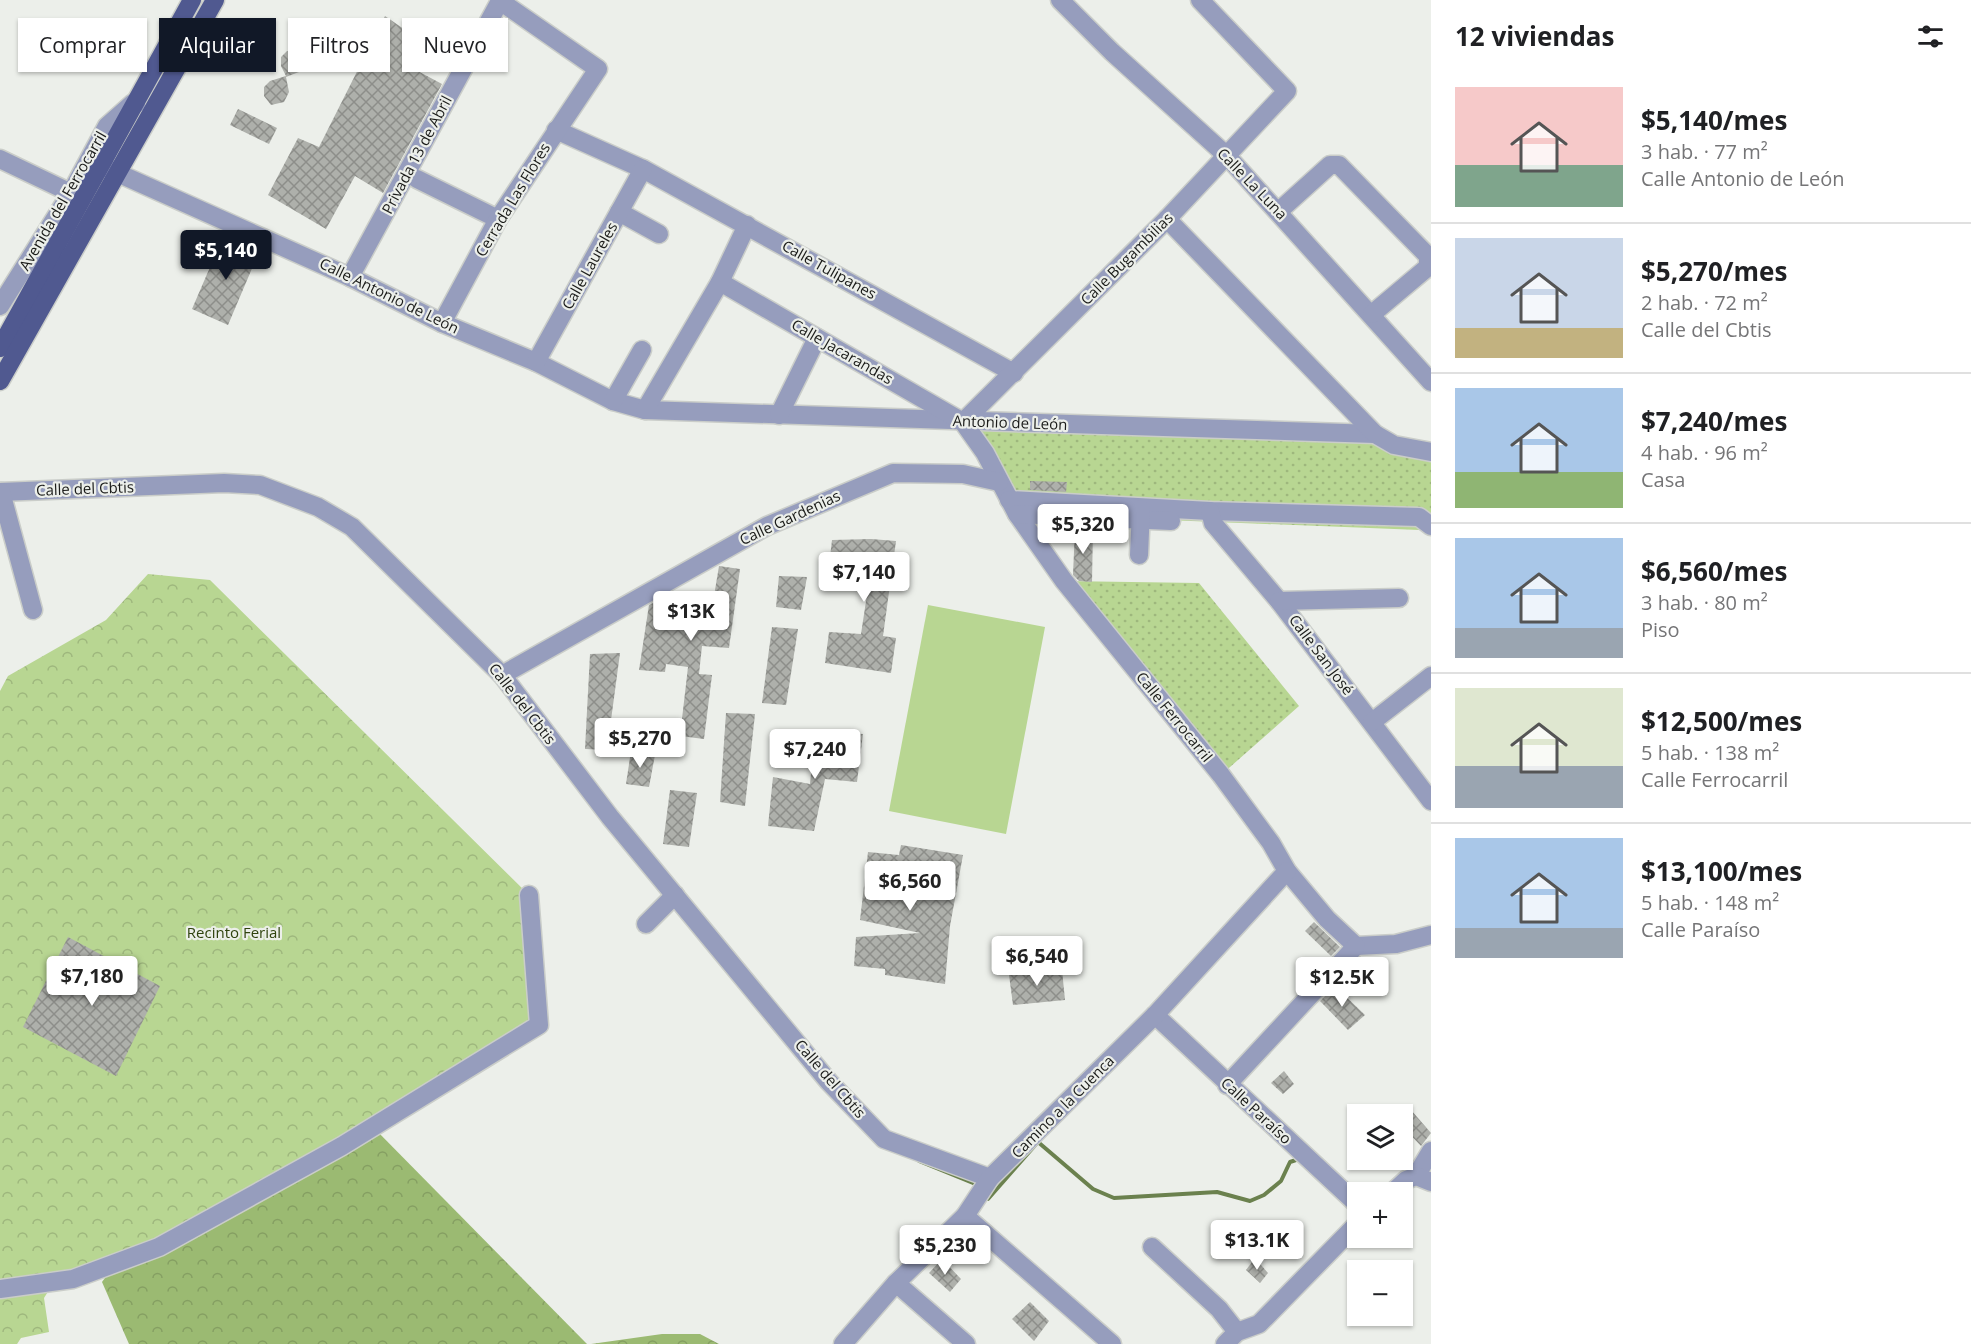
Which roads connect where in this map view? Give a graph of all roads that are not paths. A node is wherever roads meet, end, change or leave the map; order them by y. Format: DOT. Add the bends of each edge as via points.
graph roads {
  1 [pos="192,0"];
  2 [pos="215,0"];
  3 [pos="1060,0"];
  4 [pos="1200,0"];
  5 [pos="500,1"];
  6 [pos="133,103"];
  7 [pos="151,112"];
  8 [pos="556,130"];
  9 [pos="1227,156"];
  10 [pos="0,159"];
  11 [pos="100,165"];
  12 [pos="643,169"];
  13 [pos="117,174"];
  14 [pos="417,179"];
  15 [pos="71,193"];
  16 [pos="1279,211"];
  17 [pos="619,212"];
  18 [pos="498,219"];
  19 [pos="1167,219"];
  20 [pos="747,225"];
  21 [pos="76,228"];
  22 [pos="659,234"];
  23 [pos="350,277"];
  24 [pos="720,282"];
  25 [pos="0,306"];
  26 [pos="1372,314"];
  27 [pos="442,323"];
  28 [pos="818,338"];
  29 [pos="0,348"];
  30 [pos="642,350"];
  31 [pos="536,362"];
  32 [pos="1014,373"];
  33 [pos="0,381"];
  34 [pos="1431,382"];
  35 [pos="613,401"];
  36 [pos="645,410"];
  37 [pos="780,415"];
  38 [pos="963,422"];
  39 [pos="1375,434"];
  40 [pos="1431,452"];
  41 [pos="999,482"];
  42 [pos="0,492"];
  43 [pos="1013,507"];
  44 [pos="1141,513"];
  45 [pos="1211,517"];
  46 [pos="1430,525"];
  47 [pos="1139,555"];
  48 [pos="1399,598"];
  49 [pos="1279,601"];
  50 [pos="33,610"];
  51 [pos="502,675"];
  52 [pos="1431,676"];
  53 [pos="1372,722"];
  54 [pos="1431,801"];
  55 [pos="1287,872"];
  56 [pos="529,895"];
  57 [pos="675,895"];
  58 [pos="646,924"];
  59 [pos="1431,935"];
  60 [pos="1356,946"];
  61 [pos="1155,1015"];
  62 [pos="1227,1085"];
  63 [pos="1431,1151"];
  64 [pos="990,1178"];
  65 [pos="1423,1179"];
  66 [pos="1404,1182"];
  67 [pos="1347,1195"];
  68 [pos="964,1216"];
  69 [pos="1347,1234"];
  70 [pos="1152,1247"];
  71 [pos="896,1283"];
  72 [pos="0,1289"];
  73 [pos="1231,1338"];
  74 [pos="843,1344"];
  75 [pos="966,1344"];
  76 [pos="1112,1344"];
  1 -- 6 [label="main road"];
  2 -- 7 [label="main road"];
  3 -- 9 [label="street, Calle La Luna"];
  4 -- 9 [label="street, Calle Bugambilias" via="1287,91"];
  5 -- 8 [label="street" via="598,69"];
  5 -- 23 [label="street, Privada 13 de Abril"];
  6 -- 7 [label="street"];
  6 -- 11 [label="main road"];
  6 -- 15 [label="street, Avenida del Ferrocarril" via="107,126"];
  7 -- 13 [label="main road"];
  8 -- 12 [label="street, Cerrada Las Flores"];
  8 -- 18 [label="street, Cerrada Las Flores"];
  9 -- 16 [label="street, Calle La Luna"];
  9 -- 19 [label="street, Calle Bugambilias"];
  10 -- 15 [label="street"];
  11 -- 13 [label="street, Calle Antonio de León"];
  11 -- 21 [label="main road"];
  12 -- 17 [label="street, Calle Laureles"];
  12 -- 20 [label="street, Calle Tulipanes"];
  13 -- 21 [label="main road"];
  13 -- 23 [label="street, Calle Antonio de León"];
  14 -- 18 [label="street"];
  15 -- 25 [label="street, Avenida del Ferrocarril"];
  16 -- 26 [label="street, Calle La Luna"];
  16 -- 26 [label="street" via="1330,165 1339,165 1428,256 1428,267"];
  17 -- 22 [label="street"];
  17 -- 31 [label="street, Calle Laureles"];
  18 -- 27 [label="street, Cerrada Las Flores"];
  19 -- 32 [label="street, Calle Bugambilias"];
  19 -- 39 [label="street"];
  20 -- 24 [label="street"];
  20 -- 32 [label="street, Calle Tulipanes"];
  21 -- 29 [label="main road"];
  21 -- 33 [label="main road"];
  23 -- 27 [label="street, Calle Antonio de León"];
  24 -- 28 [label="street, Calle Jacarandas"];
  24 -- 36 [label="street"];
  26 -- 34 [label="street, Calle La Luna"];
  27 -- 31 [label="street, Calle Antonio de León"];
  28 -- 37 [label="street"];
  28 -- 38 [label="street, Calle Jacarandas"];
  30 -- 35 [label="street"];
  31 -- 35 [label="street, Calle Antonio de León"];
  32 -- 38 [label="street, Calle Bugambilias"];
  35 -- 36 [label="street, Calle Antonio de León"];
  36 -- 37 [label="street, Antonio de León"];
  37 -- 38 [label="street, Antonio de León"];
  38 -- 39 [label="street, Antonio de León"];
  38 -- 41 [label="street, Calle Ferrocarril"];
  39 -- 40 [label="street" via="1394,445"];
  41 -- 43 [label="street, Calle Ferrocarril"];
  41 -- 51 [label="street, Calle Gardenias" via="963,474 892,473 766,526"];
  42 -- 50 [label="street"];
  42 -- 51 [label="street, Calle del Cbtis" via="260,485 318,507 352,527"];
  43 -- 44 [label="street"];
  43 -- 55 [label="street, Calle Ferrocarril" via="1064,581 1221,775"];
  44 -- 45 [label="street"];
  44 -- 47 [label="street"];
  45 -- 46 [label="street" via="1419,530"];
  45 -- 49 [label="street, Calle San José"];
  48 -- 49 [label="street"];
  49 -- 53 [label="street, Calle San José"];
  51 -- 57 [label="street, Calle del Cbtis"];
  52 -- 53 [label="street"];
  53 -- 54 [label="street, Calle San José"];
  55 -- 60 [label="street, Calle Ferrocarril"];
  55 -- 61 [label="street, Camino a la Cuenca"];
  56 -- 72 [label="street" via="539,1025 342,1146 159,1247 73,1279"];
  57 -- 58 [label="street"];
  57 -- 64 [label="street, Calle del Cbtis" via="829,1082 884,1139"];
  59 -- 60 [label="street" via="1396,944"];
  60 -- 62 [label="street"];
  61 -- 62 [label="street, Calle Paraíso"];
  61 -- 64 [label="street, Camino a la Cuenca"];
  62 -- 67 [label="street, Calle Paraíso"];
  63 -- 65 [label="street"];
  64 -- 68 [label="street, Camino a la Cuenca"];
  65 -- 66 [label="street"];
  68 -- 71 [label="street, Camino a la Cuenca"];
  68 -- 76 [label="street"];
  69 -- 73 [label="street" via="1259,1324"];
  70 -- 73 [label="street" via="1219,1309"];
  71 -- 74 [label="street, Camino a la Cuenca"];
  71 -- 75 [label="street"];
}
